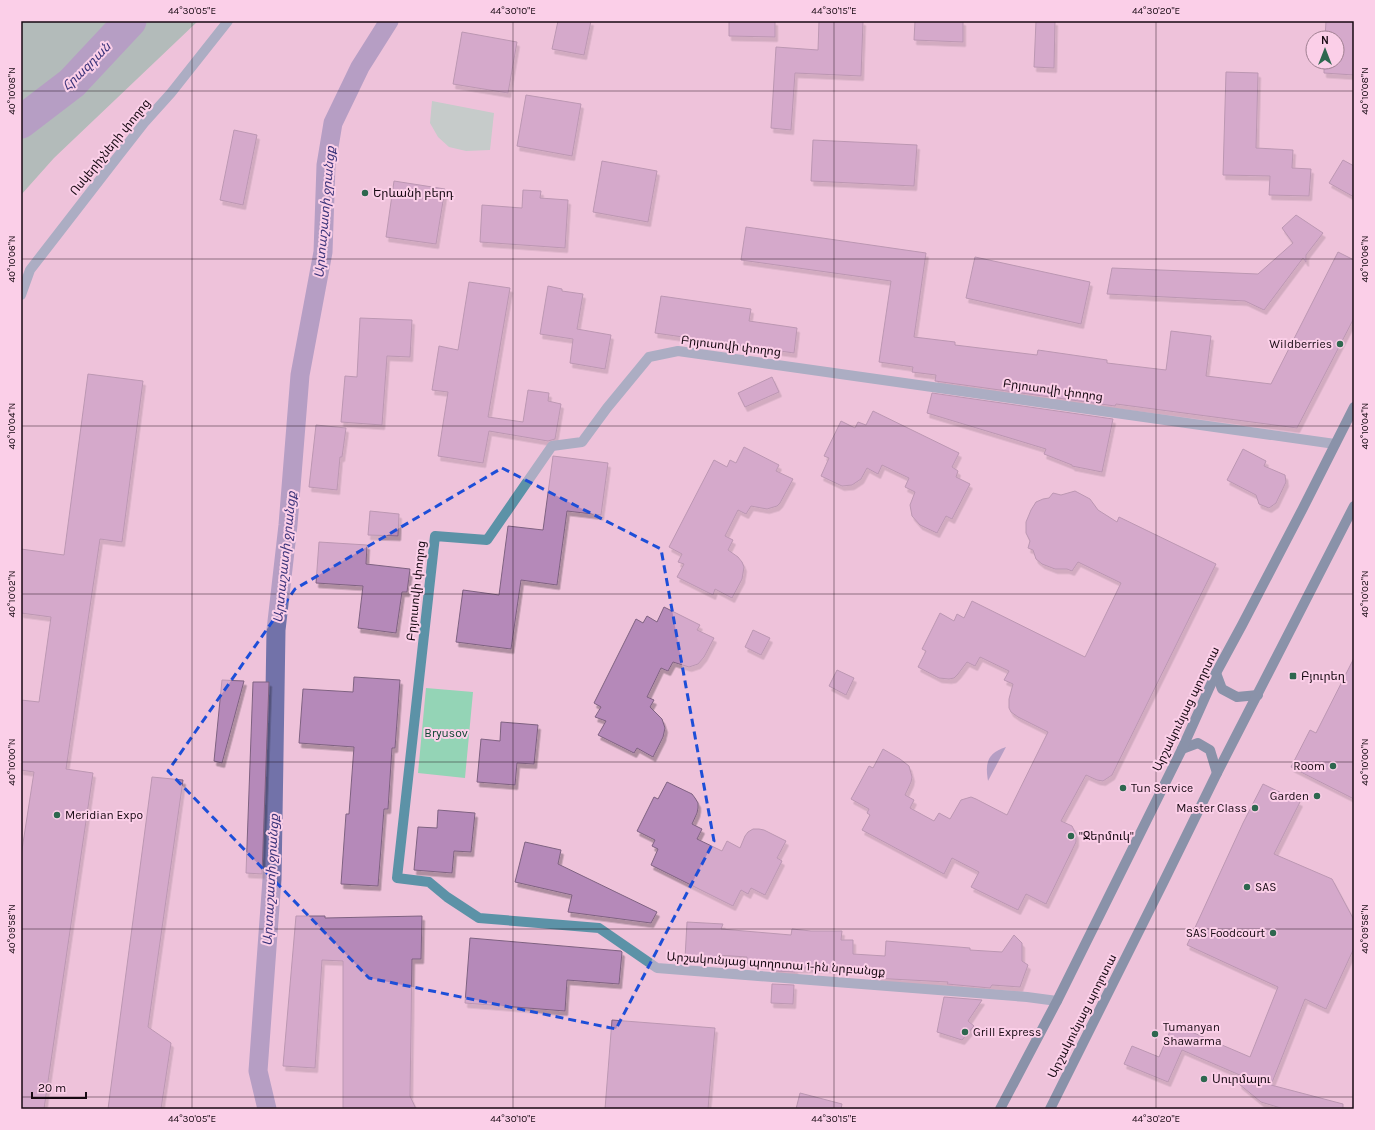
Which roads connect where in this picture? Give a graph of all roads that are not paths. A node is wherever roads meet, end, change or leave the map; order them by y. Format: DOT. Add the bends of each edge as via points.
graph roads {
  1 [pos="228,21"];
  2 [pos="21,295"];
  3 [pos="1354,407"];
  4 [pos="1335,444"];
  5 [pos="1354,506"];
  6 [pos="1216,673"];
  7 [pos="1258,695"];
  8 [pos="1182,749"];
  9 [pos="1217,773"];
  10 [pos="397,878"];
  11 [pos="1057,1001"];
  12 [pos="1000,1109"];
  13 [pos="1050,1109"];
  1 -- 2 [label="street, Ոսկերիչների փողոց" via="30,270"];
  3 -- 4 [label="main road, Արշակունյաց պողոտա"];
  4 -- 6 [label="main road, Արշակունյաց պողոտա"];
  4 -- 10 [label="street, Բրյուսովի փողոց" via="678,351 649,357 582,442 552,446 487,540 435,536"];
  5 -- 7 [label="main road, Արշակունյաց պողոտա"];
  6 -- 7 [label="main road" via="1222,689 1237,697"];
  6 -- 8 [label="main road, Արշակունյաց պողոտա"];
  7 -- 9 [label="main road, Արշակունյաց պողոտա"];
  8 -- 9 [label="main road" via="1198,743 1210,750"];
  8 -- 11 [label="main road, Արշակունյաց պողոտա"];
  9 -- 13 [label="main road, Արշակունյաց պողոտա"];
  10 -- 11 [label="street, Արշակունյաց պողոտա 1-ին նրբանցք" via="429,882 479,918 599,928 657,968 1027,996"];
  11 -- 12 [label="main road, Արշակունյաց պողոտա"];
}
